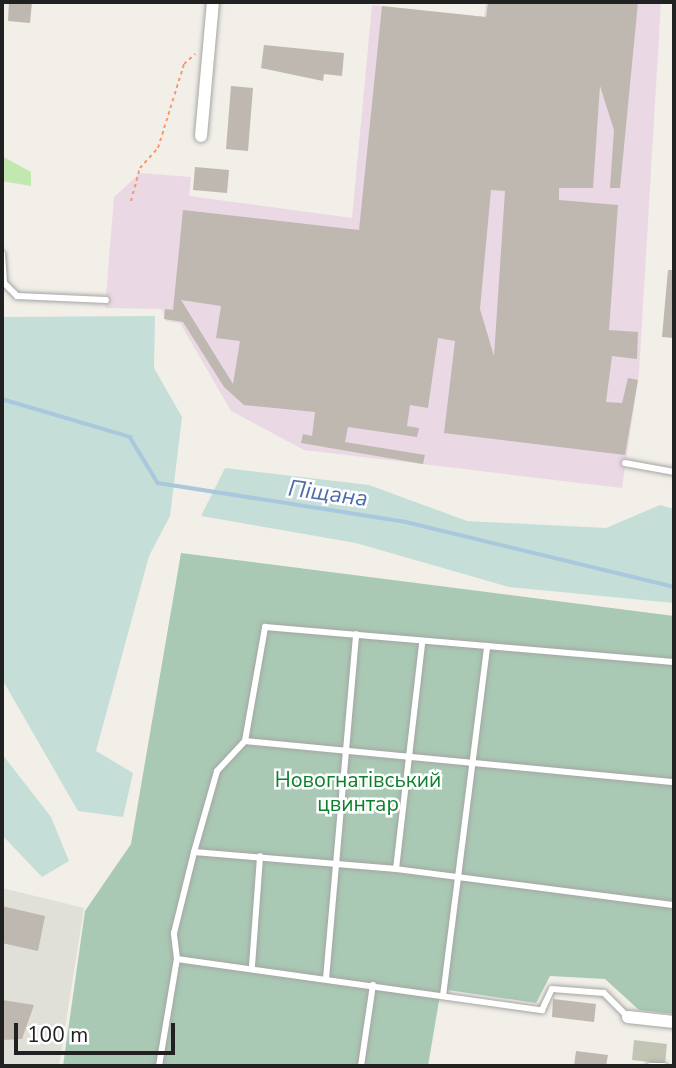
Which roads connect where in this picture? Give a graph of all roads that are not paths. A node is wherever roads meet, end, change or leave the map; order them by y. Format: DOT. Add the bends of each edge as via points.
graph roads {
  1 [pos="212,2"];
  2 [pos="201,136"];
  3 [pos="2,254"];
  4 [pos="106,300"];
  5 [pos="625,463"];
  6 [pos="674,472"];
  7 [pos="356,634"];
  8 [pos="422,643"];
  9 [pos="487,646"];
  10 [pos="674,662"];
  11 [pos="245,741"];
  12 [pos="345,752"];
  13 [pos="410,754"];
  14 [pos="475,761"];
  15 [pos="674,782"];
  16 [pos="194,852"];
  17 [pos="260,856"];
  18 [pos="337,864"];
  19 [pos="396,869"];
  20 [pos="460,877"];
  21 [pos="674,905"];
  22 [pos="177,960"];
  23 [pos="252,966"];
  24 [pos="326,979"];
  25 [pos="373,985"];
  26 [pos="443,996"];
  27 [pos="628,1017"];
  28 [pos="674,1021"];
  29 [pos="159,1066"];
  30 [pos="361,1066"];
  31 [pos="650,1066"];
  32 [pos="664,1066"];
  1 -- 2 [label="street"];
  3 -- 4 [label="lane" via="4,283 17,296"];
  5 -- 6 [label="lane"];
  7 -- 8 [label="lane"];
  7 -- 11 [label="lane" via="265,626"];
  7 -- 12 [label="lane"];
  8 -- 9 [label="lane"];
  8 -- 13 [label="lane"];
  9 -- 10 [label="lane"];
  9 -- 14 [label="lane"];
  11 -- 12 [label="lane"];
  11 -- 16 [label="lane" via="217,771"];
  12 -- 13 [label="lane"];
  12 -- 18 [label="lane"];
  13 -- 14 [label="lane"];
  13 -- 19 [label="lane"];
  14 -- 15 [label="lane"];
  14 -- 20 [label="lane"];
  16 -- 17 [label="lane"];
  16 -- 22 [label="lane" via="174,933"];
  17 -- 18 [label="lane"];
  17 -- 23 [label="lane"];
  18 -- 19 [label="lane"];
  18 -- 24 [label="lane"];
  19 -- 20 [label="lane"];
  20 -- 21 [label="lane"];
  20 -- 26 [label="lane"];
  22 -- 23 [label="lane"];
  22 -- 29 [label="lane"];
  23 -- 24 [label="lane"];
  24 -- 25 [label="lane"];
  25 -- 26 [label="lane"];
  25 -- 30 [label="lane"];
  26 -- 27 [label="lane" via="542,1010 552,989 604,993"];
  27 -- 28 [label="street"];
  31 -- 32 [label="lane"];
}
